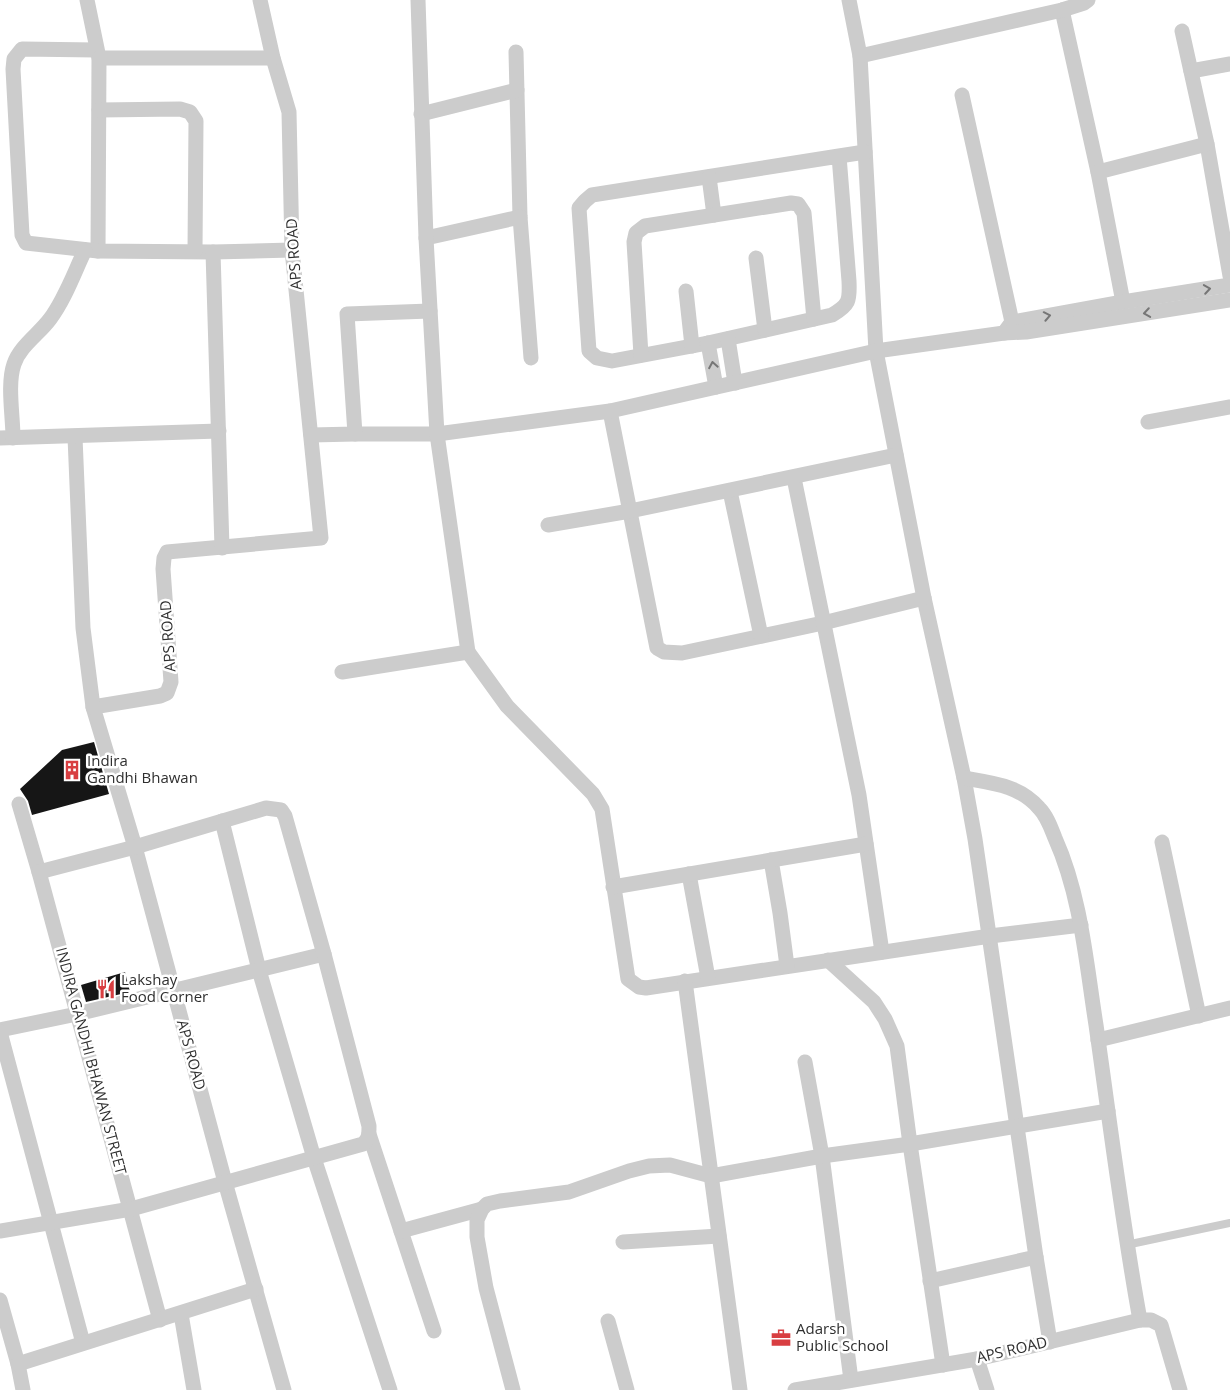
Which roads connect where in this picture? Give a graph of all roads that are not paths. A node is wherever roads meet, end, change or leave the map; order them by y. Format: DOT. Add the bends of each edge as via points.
graph roads {
  1 [pos="87,0"];
  2 [pos="260,0"];
  3 [pos="418,0"];
  4 [pos="849,0"];
  5 [pos="1088,0"];
  6 [pos="1062,10"];
  7 [pos="1182,31"];
  8 [pos="516,52"];
  9 [pos="98,54"];
  10 [pos="860,56"];
  11 [pos="273,58"];
  12 [pos="1230,64"];
  13 [pos="1191,72"];
  14 [pos="517,90"];
  15 [pos="962,95"];
  16 [pos="99,110"];
  17 [pos="421,114"];
  18 [pos="1207,144"];
  19 [pos="865,152"];
  20 [pos="839,156"];
  21 [pos="1098,172"];
  22 [pos="709,177"];
  23 [pos="714,215"];
  24 [pos="520,218"];
  25 [pos="869,225"];
  26 [pos="845,228"];
  27 [pos="426,238"];
  28 [pos="292,250"];
  29 [pos="92,251"];
  30 [pos="195,251"];
  31 [pos="213,252"];
  32 [pos="756,258"];
  33 [pos="1230,276"];
  34 [pos="1230,285"];
  35 [pos="686,291"];
  36 [pos="1230,300"];
  37 [pos="1123,302"];
  38 [pos="430,311"];
  39 [pos="814,319"];
  40 [pos="1008,328"];
  41 [pos="765,330"];
  42 [pos="728,339"];
  43 [pos="708,343"];
  44 [pos="692,346"];
  45 [pos="876,351"];
  46 [pos="641,355"];
  47 [pos="531,358"];
  48 [pos="735,382"];
  49 [pos="716,387"];
  50 [pos="1230,407"];
  51 [pos="610,411"];
  52 [pos="1148,422"];
  53 [pos="219,431"];
  54 [pos="355,434"];
  55 [pos="437,434"];
  56 [pos="312,435"];
  57 [pos="75,437"];
  58 [pos="7,438"];
  59 [pos="896,455"];
  60 [pos="794,478"];
  61 [pos="730,491"];
  62 [pos="630,511"];
  63 [pos="548,525"];
  64 [pos="222,548"];
  65 [pos="924,598"];
  66 [pos="823,623"];
  67 [pos="761,636"];
  68 [pos="468,652"];
  69 [pos="342,672"];
  70 [pos="93,707"];
  71 [pos="964,778"];
  72 [pos="19,804"];
  73 [pos="222,821"];
  74 [pos="1162,842"];
  75 [pos="866,844"];
  76 [pos="134,847"];
  77 [pos="771,860"];
  78 [pos="39,872"];
  79 [pos="689,874"];
  80 [pos="613,887"];
  81 [pos="1081,925"];
  82 [pos="990,936"];
  83 [pos="882,952"];
  84 [pos="324,954"];
  85 [pos="828,960"];
  86 [pos="787,966"];
  87 [pos="259,970"];
  88 [pos="708,978"];
  89 [pos="685,981"];
  90 [pos="174,990"];
  91 [pos="1230,1008"];
  92 [pos="77,1014"];
  93 [pos="1199,1016"];
  94 [pos="0,1031"];
  95 [pos="1098,1040"];
  96 [pos="805,1062"];
  97 [pos="1108,1111"];
  98 [pos="1018,1127"];
  99 [pos="369,1134"];
  100 [pos="910,1144"];
  101 [pos="822,1156"];
  102 [pos="314,1158"];
  103 [pos="711,1176"];
  104 [pos="225,1182"];
  105 [pos="131,1209"];
  106 [pos="482,1209"];
  107 [pos="51,1222"];
  108 [pos="1230,1223"];
  109 [pos="0,1231"];
  110 [pos="401,1231"];
  111 [pos="719,1236"];
  112 [pos="623,1242"];
  113 [pos="1126,1245"];
  114 [pos="1036,1257"];
  115 [pos="930,1281"];
  116 [pos="256,1289"];
  117 [pos="0,1300"];
  118 [pos="181,1314"];
  119 [pos="160,1320"];
  120 [pos="1140,1320"];
  121 [pos="608,1321"];
  122 [pos="434,1331"];
  123 [pos="1050,1342"];
  124 [pos="83,1343"];
  125 [pos="977,1359"];
  126 [pos="18,1364"];
  127 [pos="943,1365"];
  128 [pos="852,1380"];
  129 [pos="23,1390"];
  130 [pos="194,1390"];
  131 [pos="284,1390"];
  132 [pos="390,1390"];
  133 [pos="513,1390"];
  134 [pos="628,1390"];
  135 [pos="740,1390"];
  136 [pos="795,1390"];
  137 [pos="986,1390"];
  138 [pos="1180,1390"];
  1 -- 9 [label="street"];
  2 -- 11 [label="street, APS ROAD"];
  3 -- 17 [label="street"];
  4 -- 10 [label="street"];
  5 -- 6 [label="street"];
  6 -- 10 [label="street"];
  6 -- 21 [label="street"];
  7 -- 13 [label="street"];
  8 -- 14 [label="street"];
  9 -- 11 [label="street"];
  9 -- 16 [label="street"];
  9 -- 29 [label="street" via="22,49 14,59 13,69 22,235 26,243"];
  10 -- 19 [label="street"];
  11 -- 28 [label="street, APS ROAD" via="289,112"];
  12 -- 13 [label="street"];
  13 -- 18 [label="street"];
  14 -- 17 [label="street"];
  14 -- 24 [label="street"];
  15 -- 40 [label="street"];
  16 -- 29 [label="street"];
  16 -- 30 [label="street" via="180,109 190,112 196,121"];
  17 -- 27 [label="street"];
  18 -- 21 [label="street"];
  18 -- 33 [label="street"];
  19 -- 20 [label="street"];
  19 -- 25 [label="street"];
  20 -- 22 [label="street"];
  20 -- 26 [label="street"];
  21 -- 37 [label="street"];
  22 -- 23 [label="street"];
  22 -- 46 [label="street" via="592,195 579,208 590,351 597,358 612,361"];
  23 -- 39 [label="street" via="798,204 804,213"];
  23 -- 46 [label="street" via="645,226 636,233"];
  24 -- 27 [label="street"];
  24 -- 47 [label="street"];
  25 -- 26 [label="street"];
  25 -- 45 [label="street"];
  26 -- 39 [label="street" via="850,297 845,307 832,315"];
  27 -- 38 [label="street"];
  28 -- 31 [label="street"];
  28 -- 56 [label="street, APS ROAD"];
  29 -- 30 [label="street"];
  29 -- 58 [label="street" via="58,308 20,352 14,364"];
  30 -- 31 [label="street"];
  31 -- 53 [label="street"];
  32 -- 41 [label="street"];
  37 -- 34 [label="street, one-way"];
  35 -- 44 [label="street"];
  36 -- 40 [label="street, one-way" via="1026,332"];
  40 -- 37 [label="street, one-way"];
  38 -- 54 [label="street" via="347,314"];
  38 -- 55 [label="street"];
  39 -- 41 [label="street"];
  40 -- 45 [label="street"];
  41 -- 42 [label="street"];
  42 -- 43 [label="street"];
  42 -- 48 [label="street"];
  43 -- 44 [label="street"];
  49 -- 43 [label="street, one-way"];
  44 -- 46 [label="street"];
  45 -- 48 [label="street"];
  45 -- 59 [label="street"];
  48 -- 49 [label="street"];
  49 -- 51 [label="street"];
  50 -- 52 [label="street"];
  51 -- 55 [label="street"];
  51 -- 62 [label="street"];
  53 -- 57 [label="street"];
  53 -- 64 [label="street"];
  54 -- 55 [label="street"];
  54 -- 56 [label="street"];
  55 -- 68 [label="street"];
  56 -- 64 [label="street, APS ROAD" via="321,538"];
  57 -- 58 [label="street"];
  57 -- 70 [label="street" via="83,628"];
  59 -- 60 [label="street"];
  59 -- 65 [label="street"];
  60 -- 61 [label="street"];
  60 -- 66 [label="street"];
  61 -- 62 [label="street"];
  61 -- 67 [label="street"];
  62 -- 63 [label="street"];
  62 -- 67 [label="street" via="657,648 664,652 682,653"];
  64 -- 70 [label="street, APS ROAD" via="167,552 164,558 171,682 167,693"];
  65 -- 66 [label="street"];
  65 -- 71 [label="street"];
  66 -- 67 [label="street"];
  66 -- 75 [label="street"];
  68 -- 69 [label="street"];
  68 -- 80 [label="street" via="507,706 594,794 602,809"];
  70 -- 76 [label="street, APS ROAD"];
  71 -- 81 [label="street" via="1007,786 1040,808 1065,860"];
  71 -- 82 [label="street"];
  72 -- 78 [label="street, INDIRA GANDHI BHAWAN STREET"];
  73 -- 76 [label="street"];
  73 -- 84 [label="street" via="266,808 281,810"];
  73 -- 87 [label="street"];
  74 -- 93 [label="street"];
  75 -- 77 [label="street"];
  75 -- 83 [label="street"];
  76 -- 78 [label="street"];
  76 -- 90 [label="street, APS ROAD"];
  77 -- 79 [label="street"];
  77 -- 86 [label="street"];
  78 -- 92 [label="street, INDIRA GANDHI BHAWAN STREET"];
  79 -- 80 [label="street"];
  79 -- 88 [label="street"];
  80 -- 89 [label="street" via="628,979 646,988"];
  81 -- 82 [label="street"];
  81 -- 95 [label="street"];
  82 -- 83 [label="street"];
  82 -- 98 [label="street"];
  83 -- 85 [label="street"];
  84 -- 87 [label="street"];
  84 -- 99 [label="street"];
  85 -- 86 [label="street"];
  85 -- 100 [label="street" via="874,1002 885,1019 897,1046"];
  86 -- 88 [label="street"];
  87 -- 90 [label="street"];
  87 -- 102 [label="street"];
  88 -- 89 [label="street"];
  89 -- 103 [label="street"];
  90 -- 92 [label="street"];
  90 -- 104 [label="street, APS ROAD"];
  91 -- 93 [label="street"];
  92 -- 94 [label="street"];
  92 -- 105 [label="street, INDIRA GANDHI BHAWAN STREET"];
  93 -- 95 [label="street"];
  94 -- 107 [label="street"];
  95 -- 97 [label="street"];
  96 -- 101 [label="street"];
  97 -- 98 [label="street"];
  97 -- 113 [label="street"];
  98 -- 100 [label="street"];
  98 -- 114 [label="street"];
  99 -- 102 [label="street" via="363,1144"];
  99 -- 110 [label="street"];
  100 -- 101 [label="street"];
  100 -- 115 [label="street"];
  101 -- 103 [label="street"];
  101 -- 128 [label="street"];
  102 -- 104 [label="street"];
  102 -- 132 [label="street"];
  103 -- 106 [label="street" via="670,1165 650,1166 569,1192 500,1201 487,1204"];
  103 -- 111 [label="street"];
  104 -- 105 [label="street"];
  104 -- 116 [label="street, APS ROAD"];
  105 -- 107 [label="street"];
  105 -- 119 [label="street, INDIRA GANDHI BHAWAN STREET"];
  106 -- 110 [label="street"];
  106 -- 133 [label="street" via="477,1220 476,1237"];
  107 -- 109 [label="street"];
  107 -- 124 [label="street"];
  108 -- 113 [label="lane"];
  110 -- 122 [label="street"];
  111 -- 112 [label="street"];
  111 -- 135 [label="street"];
  113 -- 120 [label="street"];
  114 -- 115 [label="street"];
  114 -- 123 [label="street"];
  115 -- 127 [label="street"];
  116 -- 118 [label="street"];
  116 -- 131 [label="street, APS ROAD"];
  117 -- 126 [label="street"];
  118 -- 119 [label="street"];
  118 -- 130 [label="street"];
  119 -- 124 [label="street"];
  120 -- 123 [label="street, APS ROAD"];
  120 -- 138 [label="street" via="1151,1320 1161,1325"];
  121 -- 134 [label="street"];
  123 -- 125 [label="street, APS ROAD"];
  124 -- 126 [label="street"];
  125 -- 127 [label="street, APS ROAD"];
  125 -- 137 [label="street"];
  126 -- 129 [label="street"];
  127 -- 128 [label="street, APS ROAD"];
  128 -- 136 [label="street, APS ROAD"];
}
